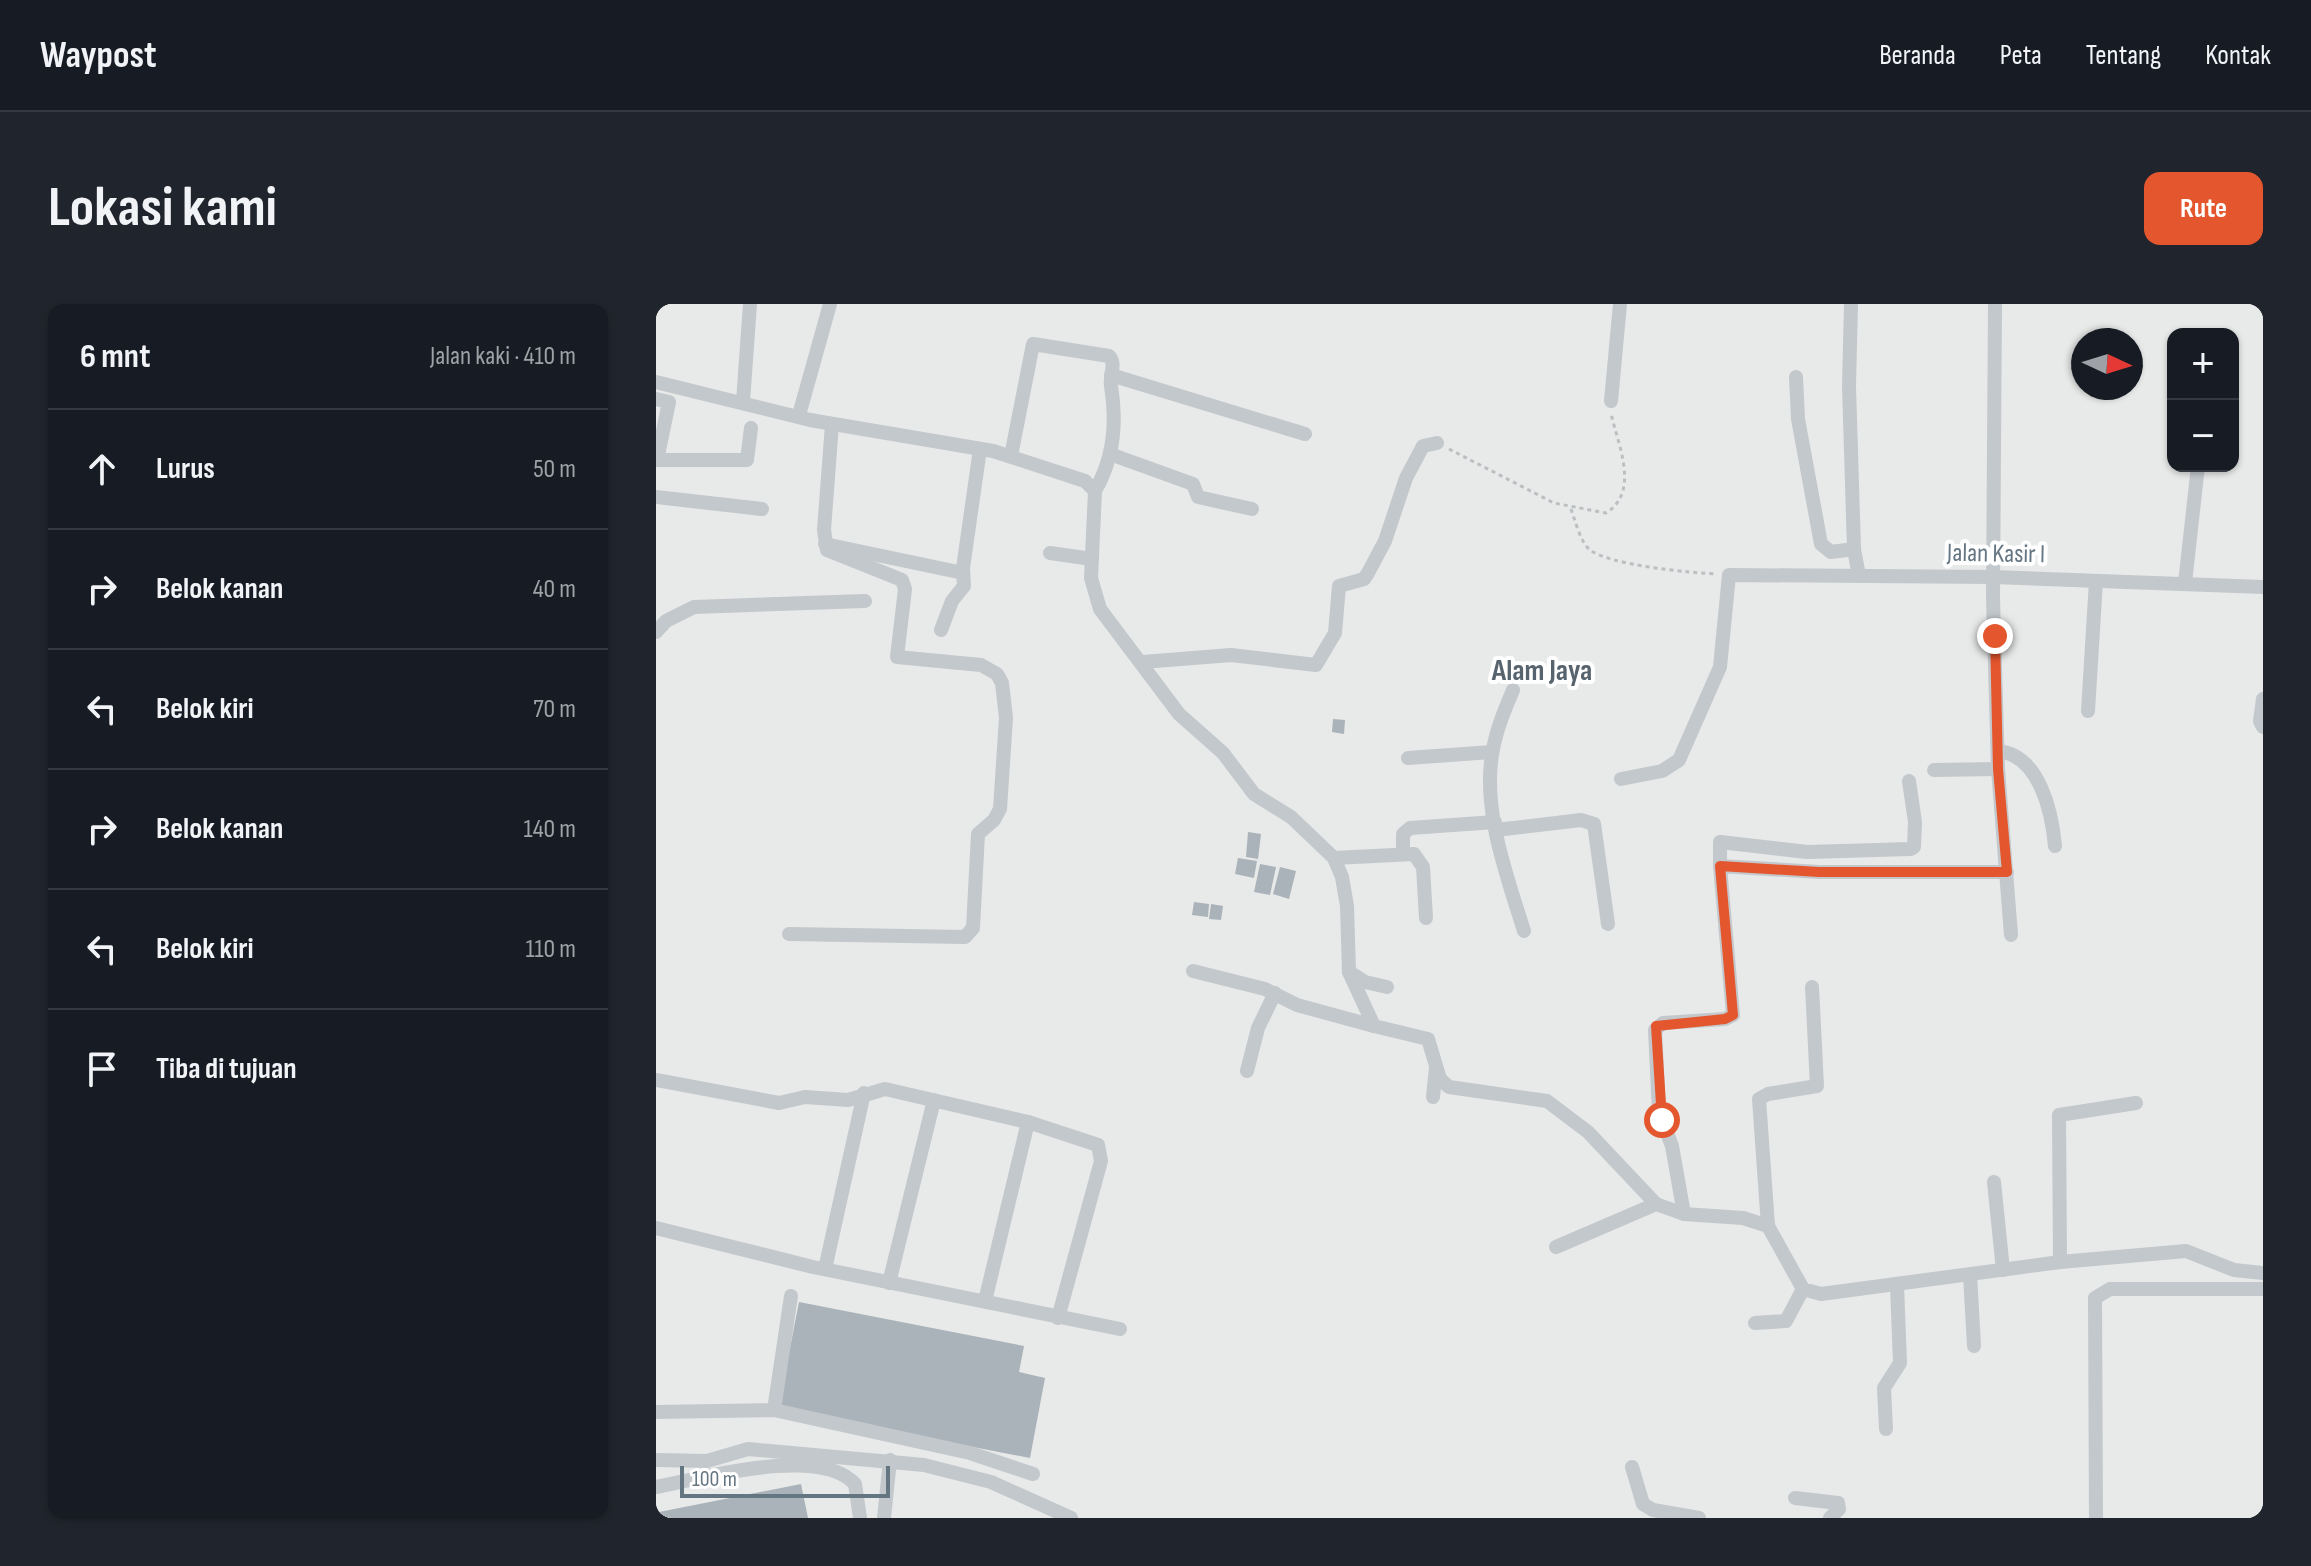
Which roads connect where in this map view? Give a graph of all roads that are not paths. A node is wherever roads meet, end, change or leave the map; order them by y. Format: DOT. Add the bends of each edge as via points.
graph roads {
  1 [pos="750,304"];
  2 [pos="830,304"];
  3 [pos="1620,304"];
  4 [pos="1851,304"];
  5 [pos="1995,304"];
  6 [pos="1111,375"];
  7 [pos="1796,377"];
  8 [pos="656,382"];
  9 [pos="656,399"];
  10 [pos="1611,401"];
  11 [pos="743,402"];
  12 [pos="799,415"];
  13 [pos="832,424"];
  14 [pos="751,428"];
  15 [pos="1305,434"];
  16 [pos="1437,443"];
  17 [pos="980,449"];
  18 [pos="1110,454"];
  19 [pos="1011,456"];
  20 [pos="657,460"];
  21 [pos="656,471"];
  22 [pos="2197,472"];
  23 [pos="1095,491"];
  24 [pos="656,497"];
  25 [pos="762,509"];
  26 [pos="1252,509"];
  27 [pos="825,544"];
  28 [pos="1854,549"];
  29 [pos="1050,553"];
  30 [pos="1092,559"];
  31 [pos="963,573"];
  32 [pos="1859,576"];
  33 [pos="1994,577"];
  34 [pos="2096,581"];
  35 [pos="2185,583"];
  36 [pos="2263,587"];
  37 [pos="865,601"];
  38 [pos="941,630"];
  39 [pos="656,632"];
  40 [pos="1143,662"];
  41 [pos="1513,690"];
  42 [pos="2263,699"];
  43 [pos="2088,711"];
  44 [pos="2263,727"];
  45 [pos="1998,751"];
  46 [pos="1492,752"];
  47 [pos="1408,758"];
  48 [pos="1998,769"];
  49 [pos="1934,770"];
  50 [pos="1621,779"];
  51 [pos="1909,781"];
  52 [pos="1496,826"];
  53 [pos="2055,846"];
  54 [pos="1403,853"];
  55 [pos="1334,858"];
  56 [pos="1720,866"];
  57 [pos="2007,872"];
  58 [pos="1426,918"];
  59 [pos="1608,924"];
  60 [pos="1524,931"];
  61 [pos="789,934"];
  62 [pos="2011,935"];
  63 [pos="1193,971"];
  64 [pos="1349,972"];
  65 [pos="1387,987"];
  66 [pos="1812,987"];
  67 [pos="1275,993"];
  68 [pos="1374,1026"];
  69 [pos="1436,1068"];
  70 [pos="1247,1071"];
  71 [pos="656,1080"];
  72 [pos="864,1093"];
  73 [pos="1433,1097"];
  74 [pos="934,1100"];
  75 [pos="2136,1103"];
  76 [pos="1028,1122"];
  77 [pos="1994,1182"];
  78 [pos="1656,1204"];
  79 [pos="1684,1214"];
  80 [pos="1768,1226"];
  81 [pos="656,1228"];
  82 [pos="1556,1247"];
  83 [pos="2060,1262"];
  84 [pos="825,1269"];
  85 [pos="2003,1270"];
  86 [pos="2263,1273"];
  87 [pos="1970,1275"];
  88 [pos="889,1283"];
  89 [pos="1897,1285"];
  90 [pos="1803,1289"];
  91 [pos="2263,1289"];
  92 [pos="791,1296"];
  93 [pos="985,1301"];
  94 [pos="1058,1318"];
  95 [pos="1755,1323"];
  96 [pos="1120,1329"];
  97 [pos="1974,1346"];
  98 [pos="774,1410"];
  99 [pos="656,1412"];
  100 [pos="1886,1429"];
  101 [pos="656,1460"];
  102 [pos="890,1460"];
  103 [pos="1632,1467"];
  104 [pos="1033,1474"];
  105 [pos="656,1487"];
  106 [pos="1795,1498"];
  107 [pos="860,1518"];
  108 [pos="884,1518"];
  109 [pos="1071,1518"];
  110 [pos="1699,1518"];
  111 [pos="1830,1518"];
  112 [pos="2096,1518"];
  1 -- 11 [label="street"];
  2 -- 12 [label="street"];
  3 -- 10 [label="street"];
  4 -- 28 [label="street"];
  5 -- 33 [label="street"];
  6 -- 15 [label="street"];
  6 -- 18 [label="street" via="1116,402"];
  6 -- 19 [label="street" via="1114,364 1109,356 1033,344"];
  7 -- 28 [label="street" via="1798,419 1821,544 1831,552"];
  8 -- 11 [label="street"];
  9 -- 20 [label="street" via="669,402"];
  11 -- 12 [label="street"];
  12 -- 13 [label="street"];
  13 -- 17 [label="street"];
  13 -- 27 [label="street"];
  14 -- 20 [label="street" via="747,460"];
  16 -- 40 [label="street" via="1423,446 1364,579 1339,586 1335,633 1316,665 1253,657"];
  17 -- 19 [label="street"];
  17 -- 31 [label="street"];
  18 -- 23 [label="street"];
  18 -- 26 [label="street" via="1193,484 1198,497"];
  19 -- 23 [label="street" via="1085,481"];
  20 -- 21 [label="street"];
  22 -- 35 [label="street"];
  23 -- 30 [label="street"];
  24 -- 25 [label="street"];
  27 -- 31 [label="street"];
  27 -- 61 [label="street" via="831,555 902,580 897,657 981,665 997,674 1006,718 1002,793 994,820 978,834 970,934"];
  28 -- 32 [label="street"];
  29 -- 30 [label="street"];
  30 -- 40 [label="street" via="1093,595"];
  31 -- 38 [label="street" via="963,591 952,601"];
  32 -- 33 [label="street, Jalan Kasir I"];
  32 -- 50 [label="street, Jalan Kasir I" via="1729,575 1720,667 1679,760 1662,771"];
  33 -- 34 [label="street, Jalan Kasir I"];
  33 -- 45 [label="street"];
  34 -- 35 [label="street, Jalan Kasir I"];
  34 -- 43 [label="street"];
  35 -- 36 [label="street, Jalan Kasir I"];
  37 -- 39 [label="street" via="687,608"];
  40 -- 55 [label="street" via="1179,714 1223,753 1254,794 1291,817"];
  41 -- 46 [label="street"];
  42 -- 44 [label="street"];
  45 -- 48 [label="street"];
  45 -- 53 [label="street" via="2007,751 2043,789"];
  46 -- 47 [label="street"];
  46 -- 52 [label="street"];
  48 -- 49 [label="street"];
  48 -- 57 [label="street"];
  51 -- 56 [label="street" via="1915,822 1911,849 1807,852 1720,842"];
  52 -- 54 [label="street" via="1410,828 1403,834"];
  52 -- 59 [label="street" via="1581,820 1594,824"];
  52 -- 60 [label="street"];
  54 -- 55 [label="street"];
  54 -- 58 [label="street" via="1420,859 1423,867"];
  55 -- 64 [label="street" via="1347,906"];
  56 -- 57 [label="street"];
  56 -- 79 [label="street" via="1733,1015 1663,1023 1655,1030 1659,1112 1672,1146"];
  57 -- 62 [label="street"];
  63 -- 67 [label="street"];
  64 -- 65 [label="street"];
  64 -- 68 [label="street"];
  66 -- 80 [label="street" via="1817,1086 1768,1094 1758,1103"];
  67 -- 68 [label="street" via="1297,1005"];
  67 -- 70 [label="street" via="1258,1028"];
  68 -- 69 [label="street" via="1426,1037"];
  69 -- 73 [label="street"];
  69 -- 78 [label="street" via="1453,1088 1529,1096 1560,1107"];
  71 -- 72 [label="street" via="779,1103 805,1097 848,1100"];
  72 -- 74 [label="street" via="885,1089"];
  72 -- 84 [label="street"];
  74 -- 76 [label="street"];
  74 -- 88 [label="street"];
  75 -- 83 [label="street" via="2059,1115"];
  76 -- 93 [label="street"];
  76 -- 94 [label="street" via="1098,1145 1101,1153"];
  77 -- 85 [label="street"];
  78 -- 79 [label="street"];
  78 -- 82 [label="street"];
  79 -- 80 [label="street" via="1743,1218"];
  80 -- 90 [label="street"];
  81 -- 84 [label="street"];
  83 -- 85 [label="street"];
  83 -- 86 [label="street" via="2186,1251 2234,1270"];
  84 -- 88 [label="street"];
  85 -- 87 [label="street"];
  87 -- 89 [label="street"];
  87 -- 97 [label="street"];
  88 -- 93 [label="street"];
  89 -- 90 [label="street" via="1821,1294"];
  89 -- 100 [label="street" via="1900,1363 1884,1388"];
  90 -- 95 [label="street" via="1786,1321"];
  91 -- 112 [label="street" via="2110,1289 2095,1298"];
  92 -- 98 [label="street"];
  93 -- 94 [label="street"];
  94 -- 96 [label="street"];
  98 -- 99 [label="street"];
  98 -- 104 [label="street" via="970,1453"];
  101 -- 102 [label="street" via="707,1461 748,1449"];
  102 -- 108 [label="street"];
  102 -- 109 [label="street" via="963,1473"];
  103 -- 110 [label="street" via="1643,1504"];
  105 -- 107 [label="street" via="748,1469 832,1469 855,1484"];
  106 -- 111 [label="street" via="1838,1503"];
}
